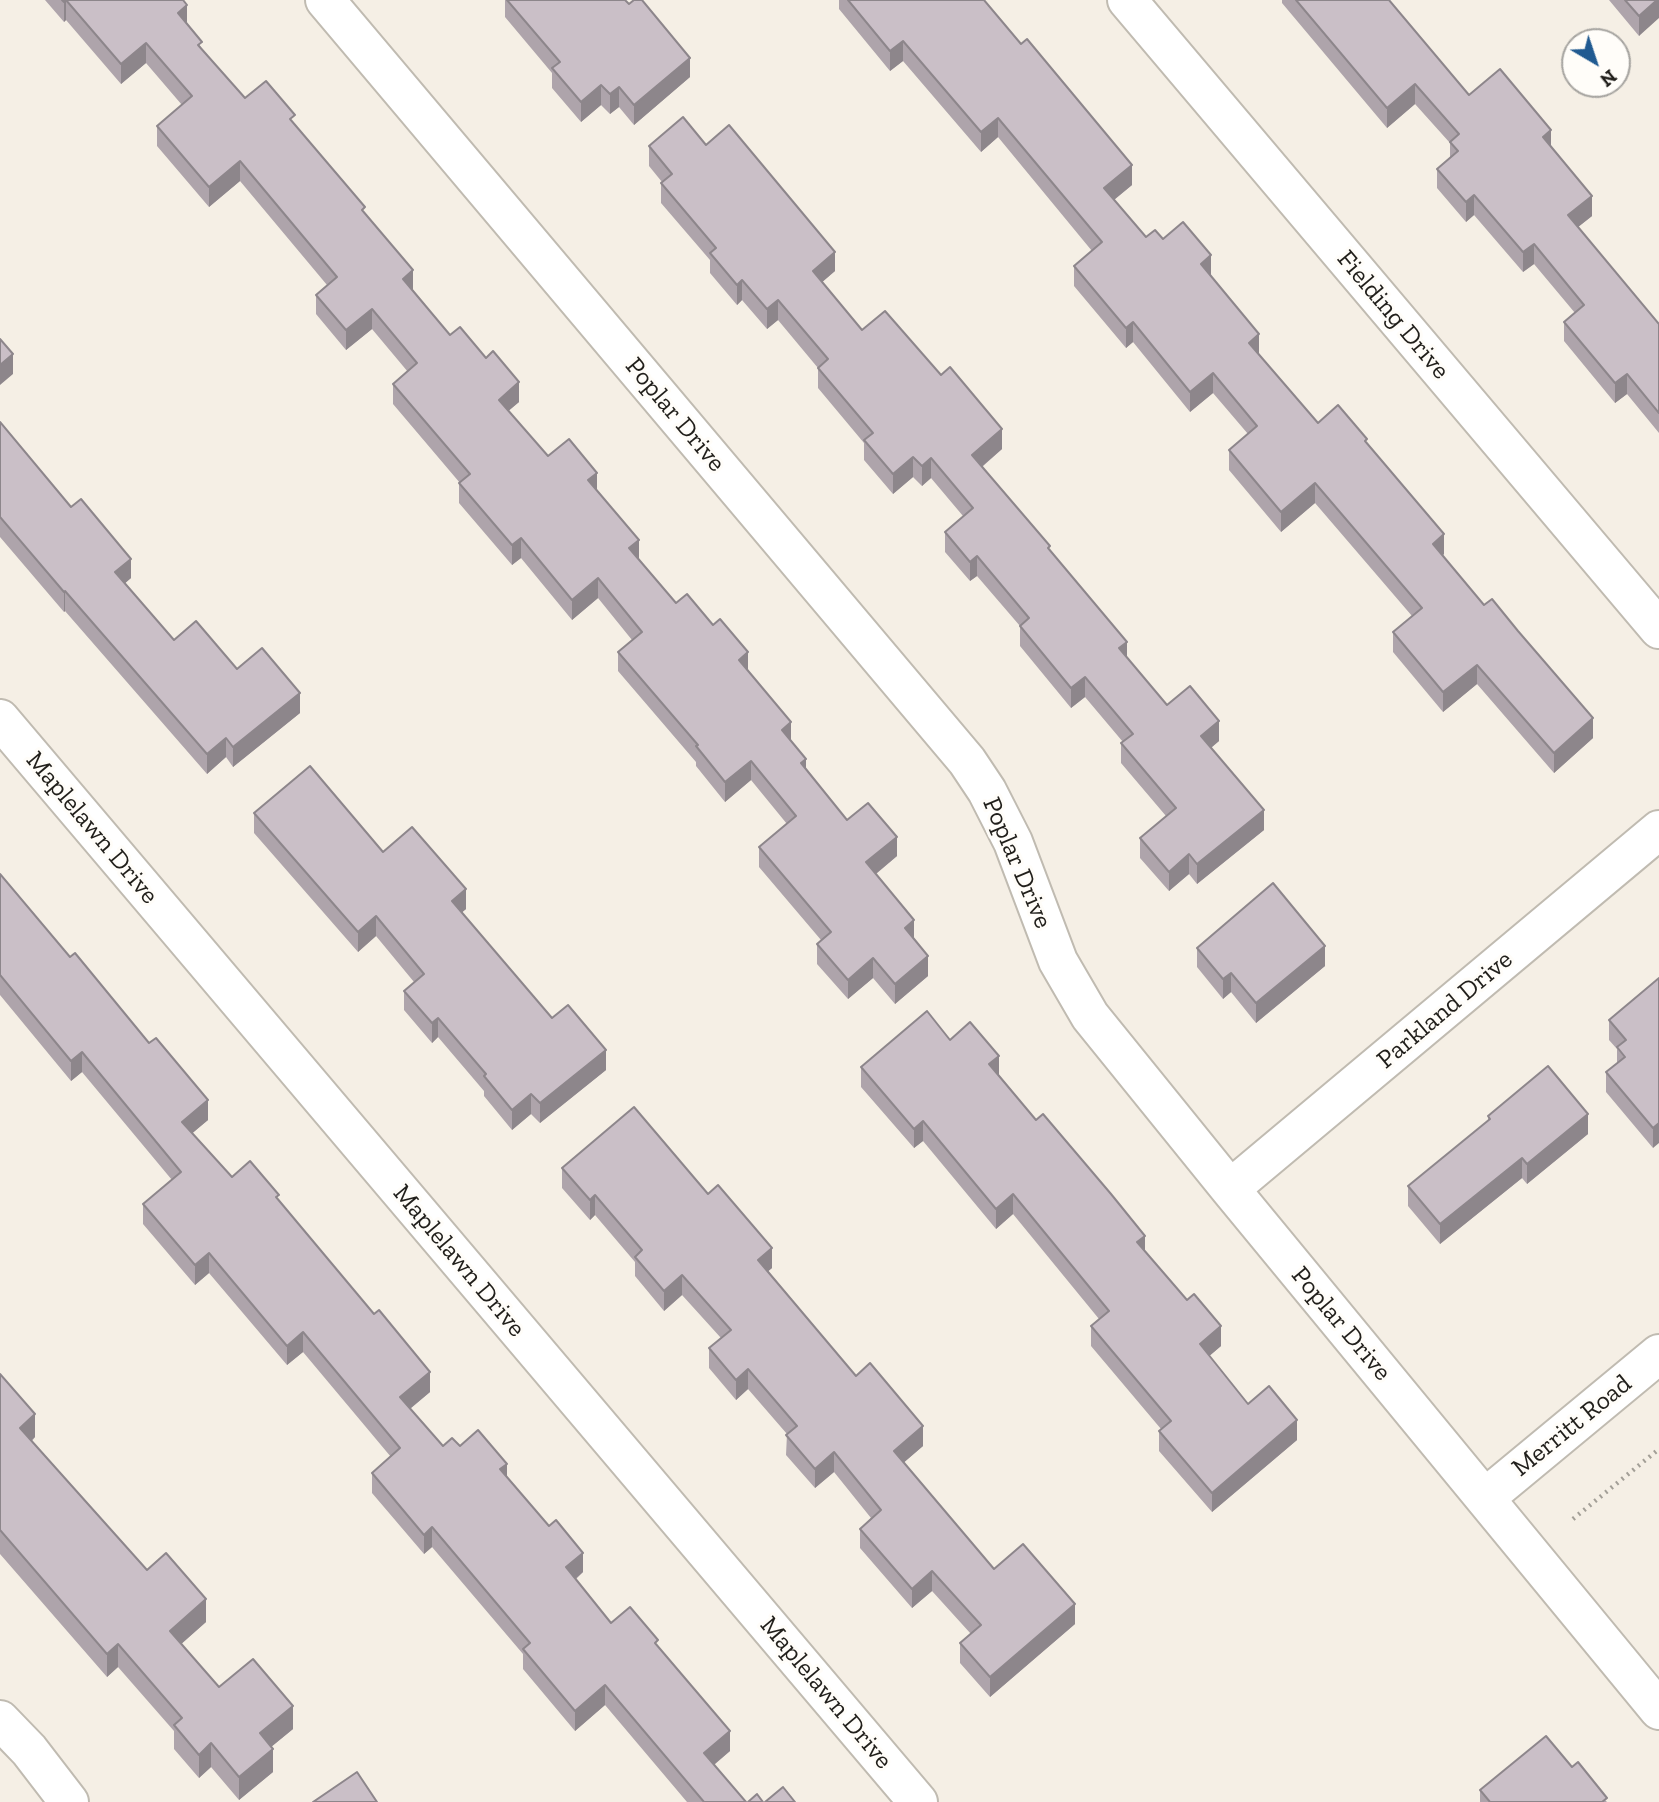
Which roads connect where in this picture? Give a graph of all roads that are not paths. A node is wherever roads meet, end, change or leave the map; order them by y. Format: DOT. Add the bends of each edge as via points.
graph roads {
  1 [pos="325,0"];
  2 [pos="1127,0"];
  3 [pos="1659,629"];
  4 [pos="0,719"];
  5 [pos="1659,831"];
  6 [pos="1230,1189"];
  7 [pos="1659,1354"];
  8 [pos="1485,1498"];
  9 [pos="1659,1710"];
  10 [pos="0,1720"];
  11 [pos="69,1802"];
  12 [pos="918,1802"];
  1 -- 6 [label="street, Poplar Drive" via="967,761 1013,842 1058,961 1090,1016"];
  2 -- 3 [label="street, Fielding Drive"];
  4 -- 12 [label="street, Maplelawn Drive"];
  5 -- 6 [label="street, Parkland Drive"];
  6 -- 8 [label="street, Poplar Drive"];
  7 -- 8 [label="street, Merritt Road"];
  8 -- 9 [label="street, Poplar Drive"];
  10 -- 11 [label="street"];
}
